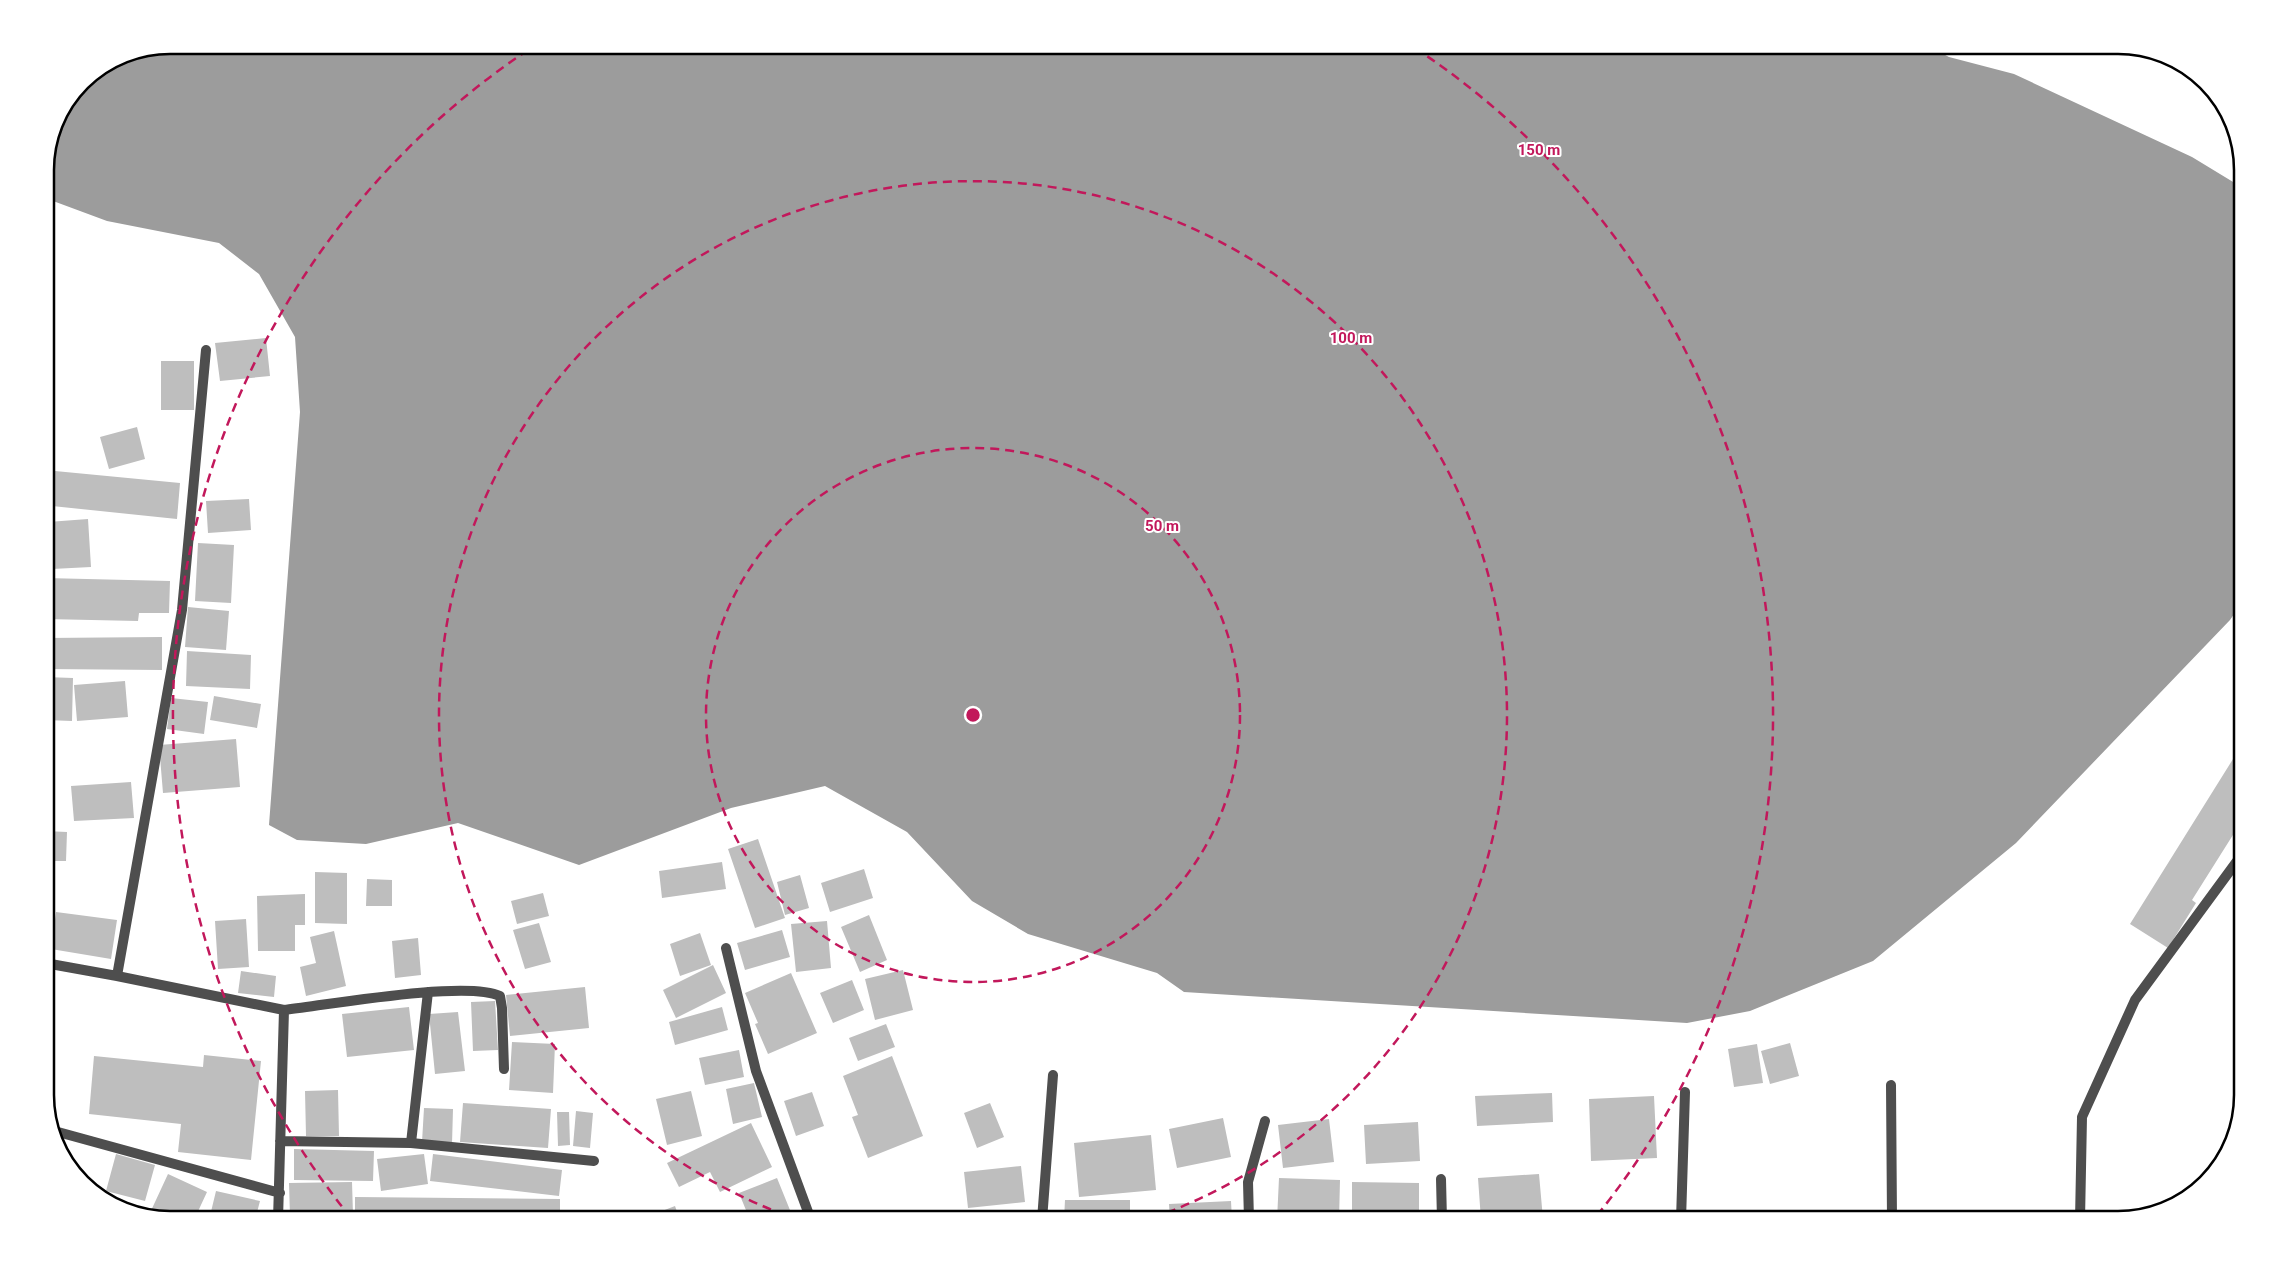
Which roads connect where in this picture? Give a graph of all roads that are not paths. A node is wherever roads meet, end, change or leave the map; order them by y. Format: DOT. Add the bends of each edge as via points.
graph roads {
  1 [pos="206,350"];
  2 [pos="2234,865"];
  3 [pos="726,948"];
  4 [pos="54,965"];
  5 [pos="118,976"];
  6 [pos="428,992"];
  7 [pos="284,1010"];
  8 [pos="504,1068"];
  9 [pos="1053,1075"];
  10 [pos="1891,1085"];
  11 [pos="1685,1092"];
  12 [pos="1265,1121"];
  13 [pos="60,1133"];
  14 [pos="280,1141"];
  15 [pos="411,1142"];
  16 [pos="594,1161"];
  17 [pos="1441,1178"];
  18 [pos="280,1193"];
  19 [pos="279,1211"];
  20 [pos="808,1211"];
  21 [pos="1043,1211"];
  22 [pos="1249,1211"];
  23 [pos="1442,1211"];
  24 [pos="1681,1211"];
  25 [pos="1892,1211"];
  26 [pos="2080,1211"];
  1 -- 5 [label="street" via="182,610"];
  2 -- 26 [label="street" via="2135,1000 2086,1108 2082,1117"];
  3 -- 20 [label="street" via="756,1071"];
  4 -- 5 [label="street"];
  5 -- 7 [label="street"];
  6 -- 7 [label="street"];
  6 -- 8 [label="street" via="490,991 500,996"];
  6 -- 15 [label="street"];
  7 -- 14 [label="street"];
  9 -- 21 [label="street"];
  10 -- 25 [label="street"];
  11 -- 24 [label="street"];
  12 -- 22 [label="street" via="1248,1182"];
  13 -- 18 [label="street"];
  14 -- 15 [label="street"];
  14 -- 18 [label="street"];
  15 -- 16 [label="street"];
  17 -- 23 [label="street"];
  18 -- 19 [label="street"];
}
